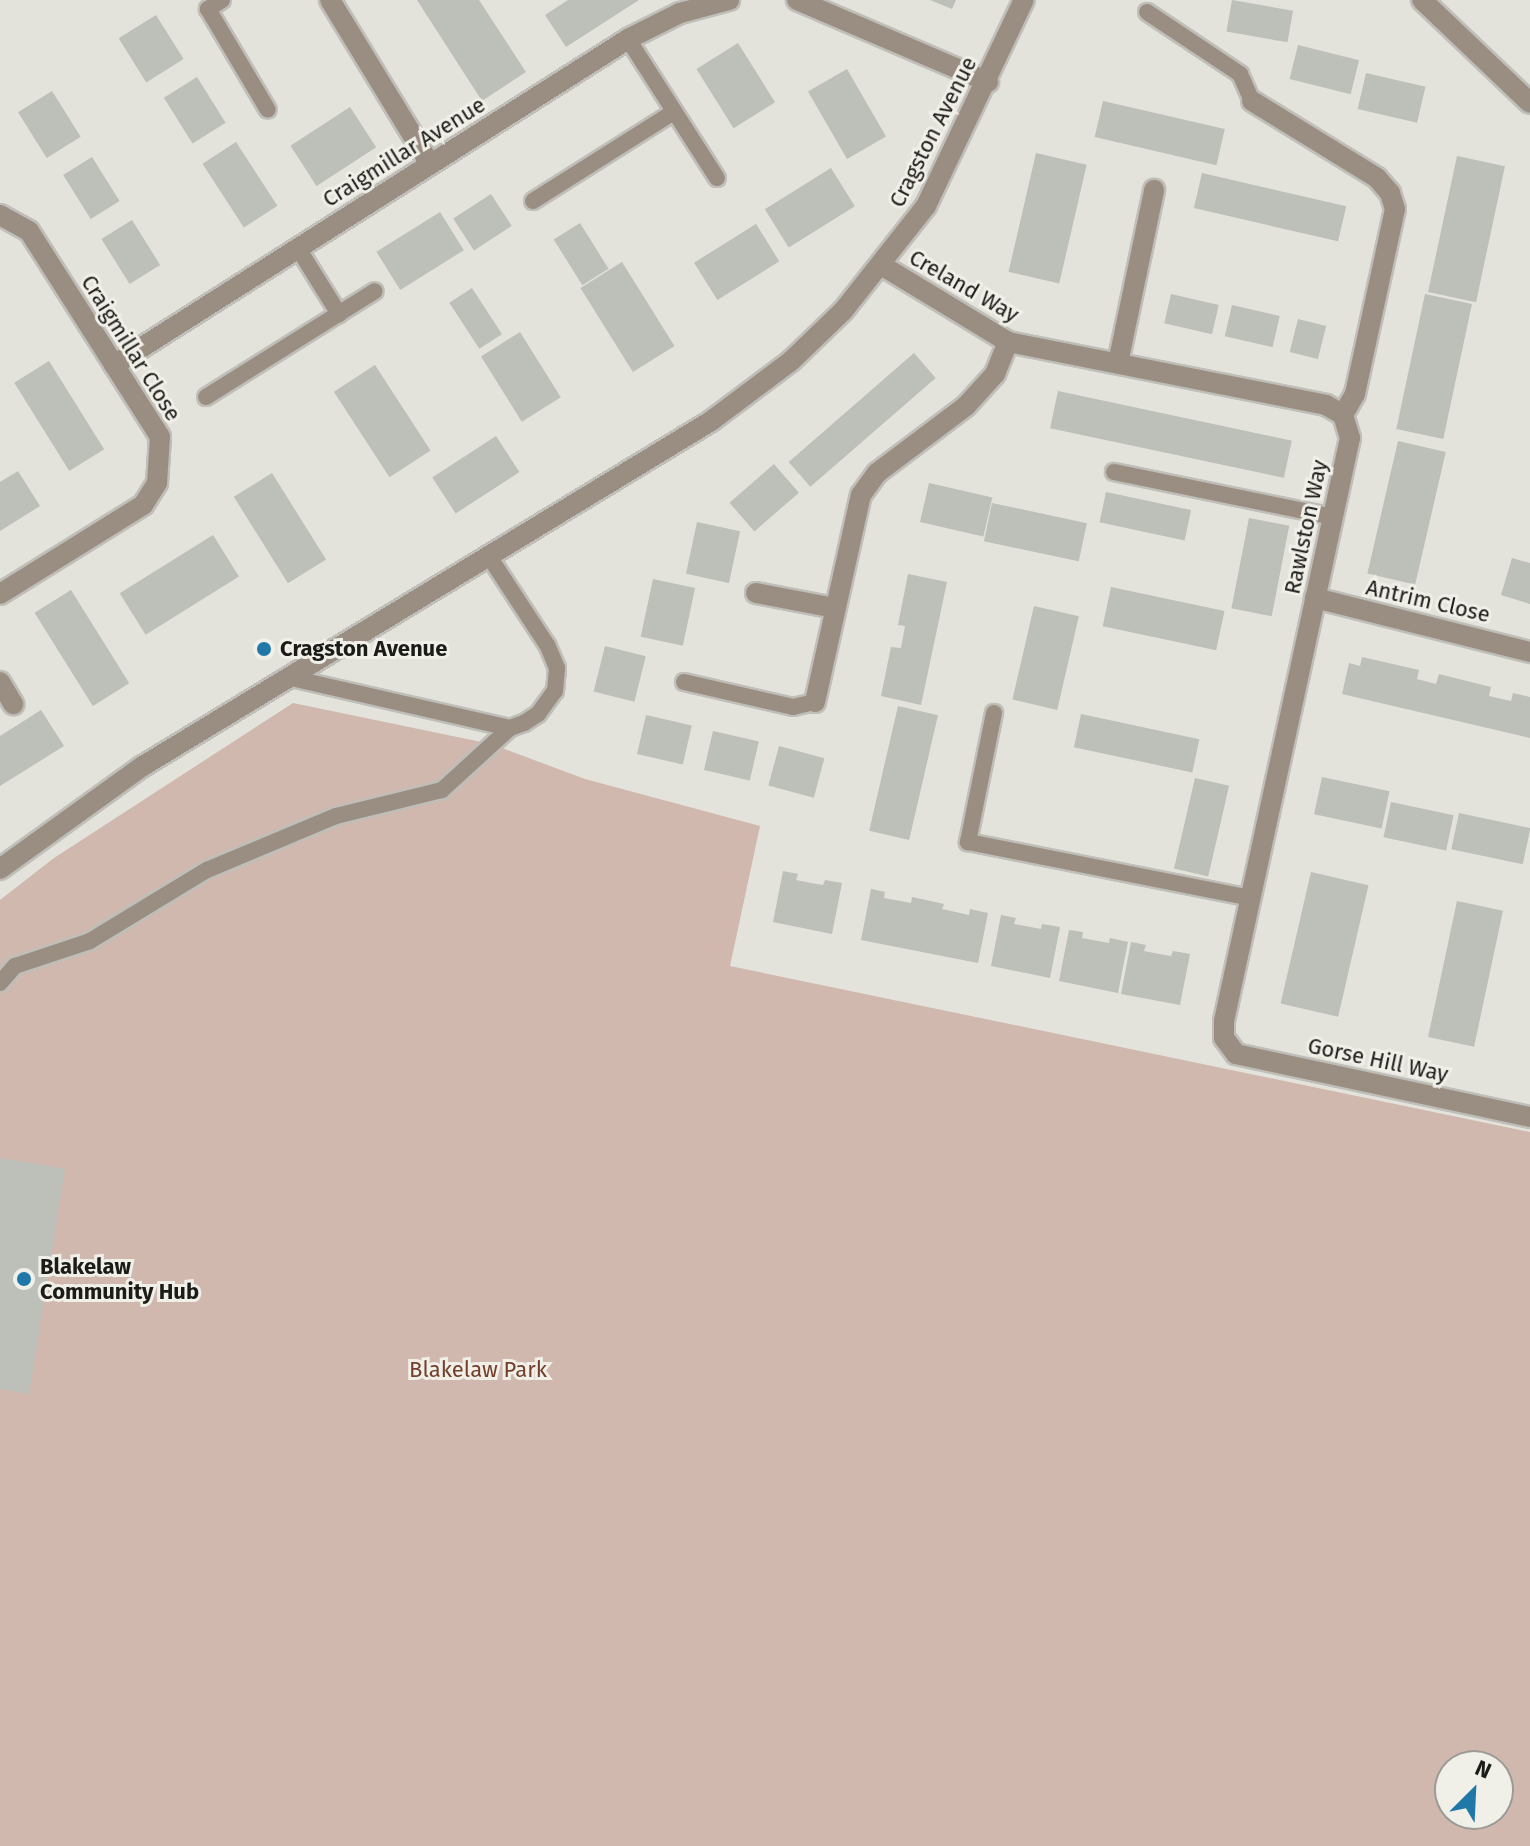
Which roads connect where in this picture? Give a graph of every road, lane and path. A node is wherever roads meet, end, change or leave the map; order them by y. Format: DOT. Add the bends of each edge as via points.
graph roads {
  1 [pos="222,0"];
  2 [pos="330,0"];
  3 [pos="729,0"];
  4 [pos="797,0"];
  5 [pos="1024,0"];
  6 [pos="1422,0"];
  7 [pos="1147,12"];
  8 [pos="628,39"];
  9 [pos="988,82"];
  10 [pos="1252,101"];
  11 [pos="1530,103"];
  12 [pos="268,110"];
  13 [pos="674,112"];
  14 [pos="430,164"];
  15 [pos="717,178"];
  16 [pos="1154,190"];
  17 [pos="533,201"];
  18 [pos="0,215"];
  19 [pos="298,248"];
  20 [pos="881,265"];
  21 [pos="375,291"];
  22 [pos="339,314"];
  23 [pos="1008,342"];
  24 [pos="1118,363"];
  25 [pos="114,365"];
  26 [pos="206,397"];
  27 [pos="1343,415"];
  28 [pos="1114,472"];
  29 [pos="1333,517"];
  30 [pos="488,555"];
  31 [pos="756,593"];
  32 [pos="0,594"];
  33 [pos="1315,598"];
  34 [pos="835,608"];
  35 [pos="1530,652"];
  36 [pos="287,677"];
  37 [pos="0,682"];
  38 [pos="684,682"];
  39 [pos="815,702"];
  40 [pos="13,704"];
  41 [pos="994,713"];
  42 [pos="510,728"];
  43 [pos="0,869"];
  44 [pos="1250,898"];
  45 [pos="0,983"];
  46 [pos="1224,1038"];
  47 [pos="1530,1117"];
  1 -- 12 [label="lane" via="208,9"];
  2 -- 14 [label="street"];
  3 -- 8 [label="street, Craigmillar Avenue" via="680,13"];
  4 -- 9 [label="street"];
  5 -- 9 [label="street, Cragston Avenue"];
  6 -- 11 [label="street"];
  7 -- 10 [label="lane" via="1240,74"];
  8 -- 13 [label="lane"];
  8 -- 14 [label="street, Craigmillar Avenue"];
  9 -- 20 [label="street, Cragston Avenue" via="926,206"];
  10 -- 27 [label="street, Rawlston Way" via="1377,178 1395,209 1355,394"];
  13 -- 15 [label="lane"];
  13 -- 17 [label="lane"];
  14 -- 19 [label="street, Craigmillar Avenue"];
  16 -- 24 [label="street"];
  18 -- 25 [label="street, Craigmillar Close" via="29,231"];
  19 -- 22 [label="lane"];
  19 -- 25 [label="street, Craigmillar Avenue"];
  20 -- 23 [label="street, Creland Way"];
  20 -- 30 [label="street, Cragston Avenue" via="791,361 711,421"];
  21 -- 22 [label="lane"];
  22 -- 26 [label="lane"];
  23 -- 24 [label="street, Creland Way"];
  23 -- 34 [label="street" via="995,374 966,406 877,473 861,495"];
  24 -- 27 [label="street, Creland Way" via="1326,405"];
  25 -- 32 [label="street, Craigmillar Close" via="160,437 157,483 143,505"];
  27 -- 29 [label="street, Rawlston Way" via="1350,438"];
  28 -- 29 [label="lane"];
  29 -- 33 [label="street, Rawlston Way"];
  30 -- 36 [label="street, Cragston Avenue"];
  30 -- 42 [label="lane" via="557,668 555,691 538,714"];
  31 -- 34 [label="street"];
  33 -- 35 [label="street, Antrim Close"];
  33 -- 44 [label="street, Rawlston Way"];
  34 -- 39 [label="street"];
  36 -- 42 [label="lane"];
  36 -- 43 [label="street, Cragston Avenue" via="143,766"];
  37 -- 40 [label="street"];
  38 -- 39 [label="lane" via="793,707"];
  41 -- 44 [label="lane" via="968,842"];
  42 -- 45 [label="lane" via="442,790 336,816 207,870 90,941 15,966"];
  44 -- 46 [label="street, Rawlston Way"];
  46 -- 47 [label="street, Gorse Hill Way" via="1236,1054"];
}
